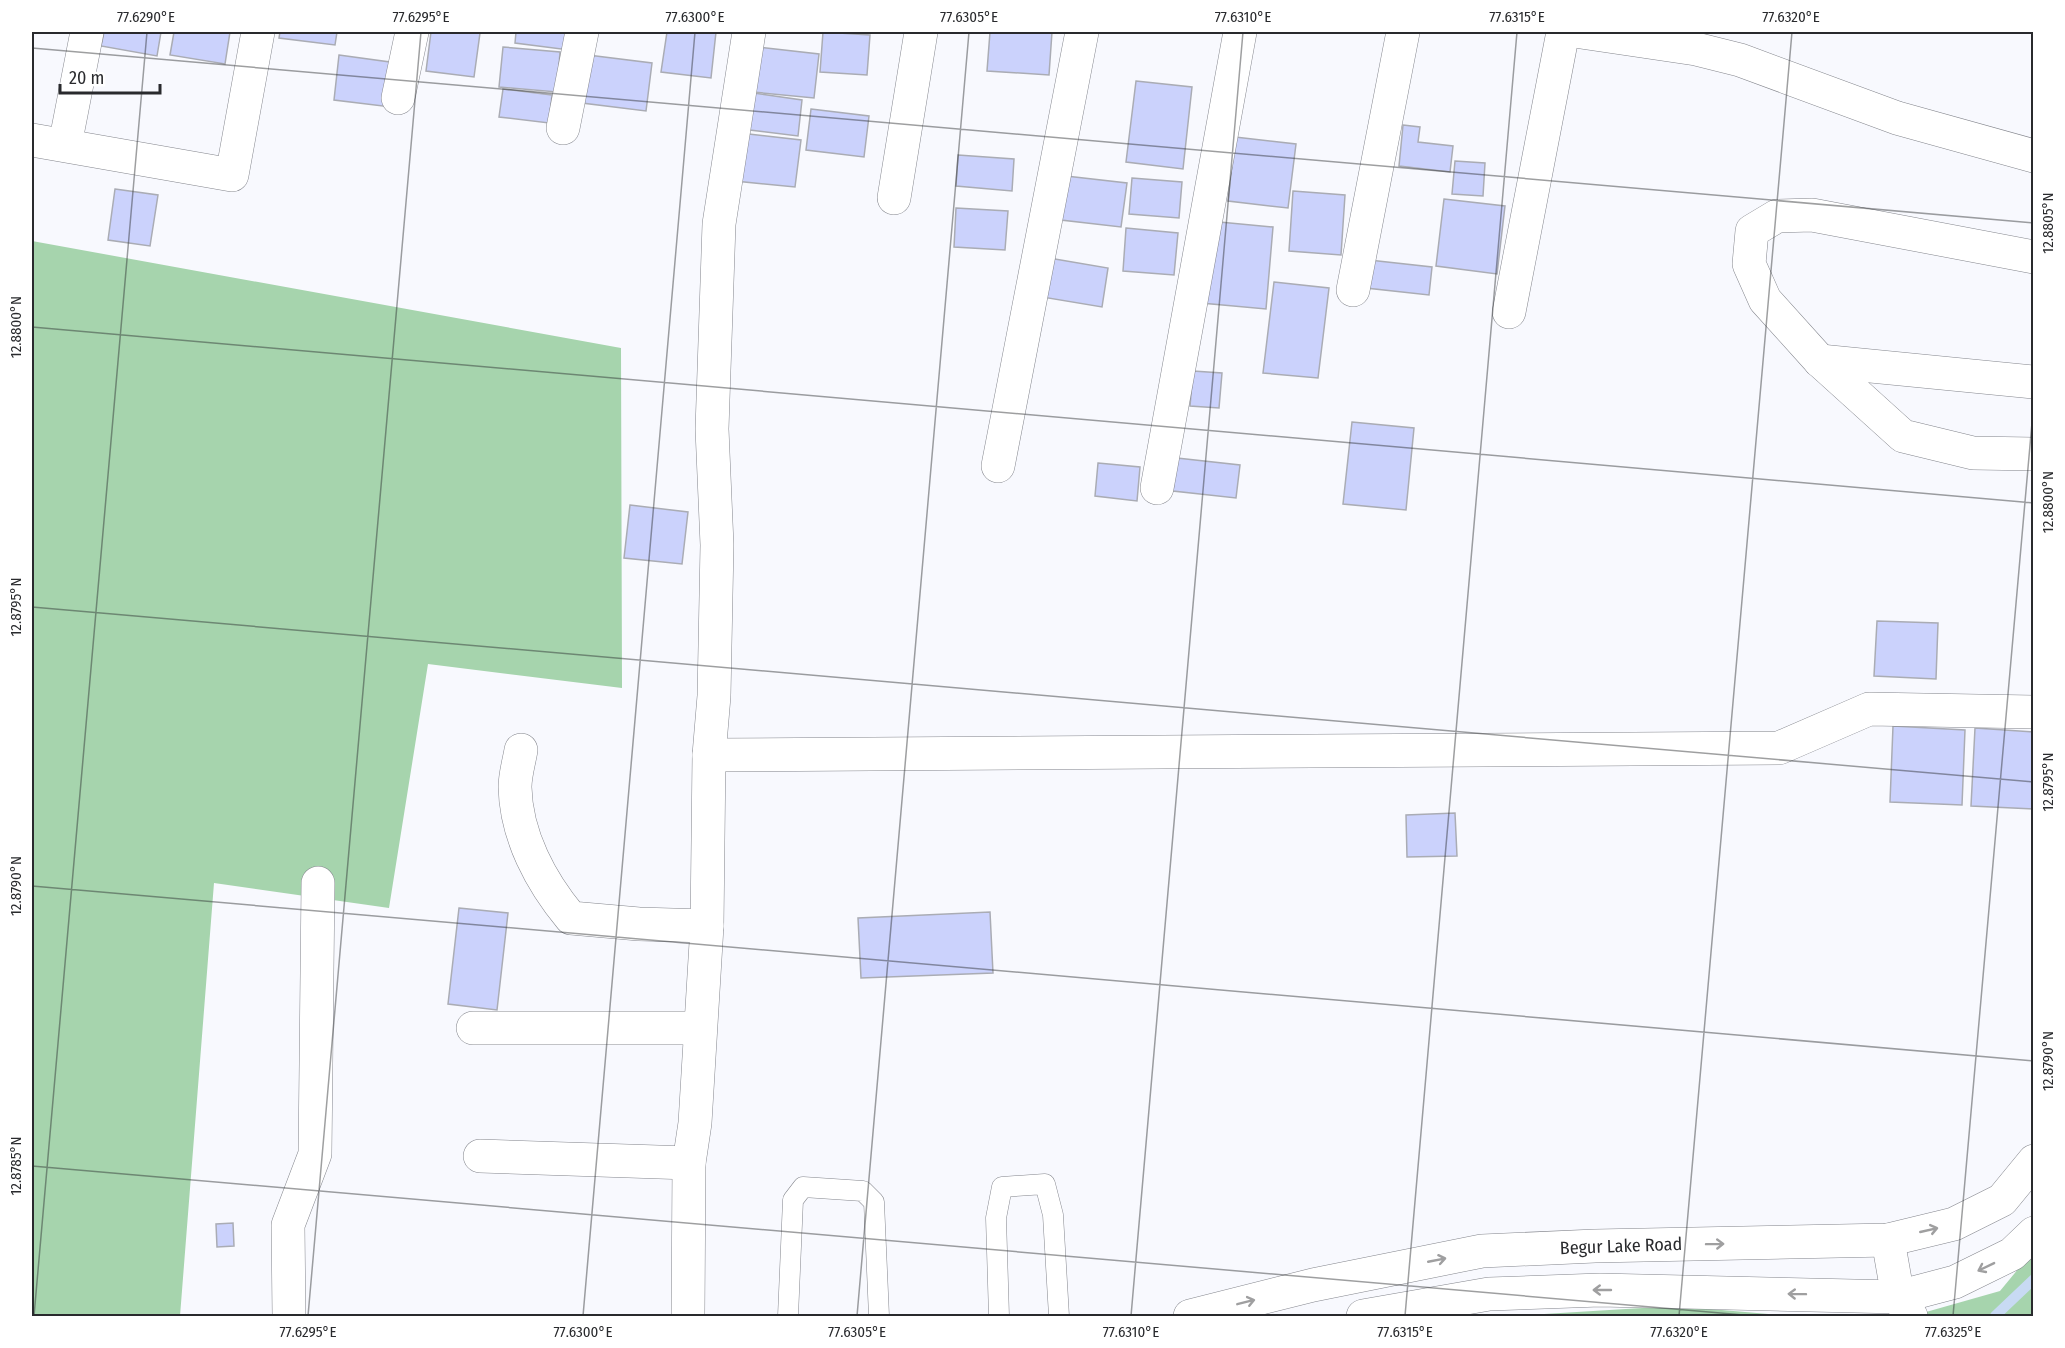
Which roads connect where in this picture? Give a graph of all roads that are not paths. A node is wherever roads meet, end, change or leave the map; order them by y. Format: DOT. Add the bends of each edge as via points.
graph roads {
  1 [pos="87,32"];
  2 [pos="258,32"];
  3 [pos="412,32"];
  4 [pos="582,32"];
  5 [pos="749,32"];
  6 [pos="921,32"];
  7 [pos="1082,32"];
  8 [pos="1240,32"];
  9 [pos="1403,32"];
  10 [pos="1563,32"];
  11 [pos="1581,32"];
  12 [pos="398,98"];
  13 [pos="563,128"];
  14 [pos="32,140"];
  15 [pos="65,145"];
  16 [pos="2034,156"];
  17 [pos="894,198"];
  18 [pos="2034,258"];
  19 [pos="1353,290"];
  20 [pos="1509,312"];
  21 [pos="1820,361"];
  22 [pos="2034,382"];
  23 [pos="2034,454"];
  24 [pos="998,466"];
  25 [pos="1157,488"];
  26 [pos="2034,712"];
  27 [pos="521,750"];
  28 [pos="709,756"];
  29 [pos="318,883"];
  30 [pos="707,926"];
  31 [pos="473,1028"];
  32 [pos="699,1028"];
  33 [pos="480,1156"];
  34 [pos="2034,1161"];
  35 [pos="689,1163"];
  36 [pos="2034,1233"];
  37 [pos="1888,1240"];
  38 [pos="1905,1307"];
  39 [pos="688,1315"];
  40 [pos="289,1317"];
  41 [pos="788,1317"];
  42 [pos="879,1317"];
  43 [pos="999,1317"];
  44 [pos="1059,1317"];
  45 [pos="1190,1317"];
  46 [pos="1364,1317"];
  1 -- 15 [label="street"];
  2 -- 15 [label="street" via="232,175"];
  3 -- 12 [label="street"];
  4 -- 13 [label="street"];
  5 -- 28 [label="street" via="719,224 712,429 716,626"];
  6 -- 17 [label="street"];
  7 -- 24 [label="street"];
  8 -- 25 [label="street"];
  9 -- 19 [label="street"];
  10 -- 20 [label="street"];
  11 -- 16 [label="street" via="1696,49 1740,60 1898,118"];
  14 -- 15 [label="street"];
  18 -- 21 [label="street" via="1812,215 1776,216 1752,231 1749,264 1765,300"];
  21 -- 22 [label="street"];
  21 -- 23 [label="street" via="1903,436 1973,453"];
  26 -- 28 [label="street" via="1869,709 1779,748"];
  27 -- 30 [label="street" via="515,787 523,840 554,897 571,918"];
  28 -- 30 [label="street"];
  29 -- 40 [label="street" via="315,1154 288,1224"];
  30 -- 32 [label="street"];
  31 -- 32 [label="street"];
  32 -- 35 [label="street" via="695,1123"];
  33 -- 35 [label="street"];
  37 -- 34 [label="street, Begur Lake Road, one-way" via="1954,1224 2002,1200"];
  35 -- 39 [label="street"];
  36 -- 38 [label="street, one-way" via="2012,1254"];
  37 -- 38 [label="street"];
  45 -- 37 [label="street, Begur Lake Road, one-way" via="1313,1285 1482,1251"];
  38 -- 46 [label="street, one-way" via="1600,1290 1489,1294"];
  41 -- 42 [label="lane" via="793,1200 803,1187 863,1191 874,1202"];
  43 -- 44 [label="lane" via="996,1218 1002,1187 1045,1184 1053,1215"];
}
